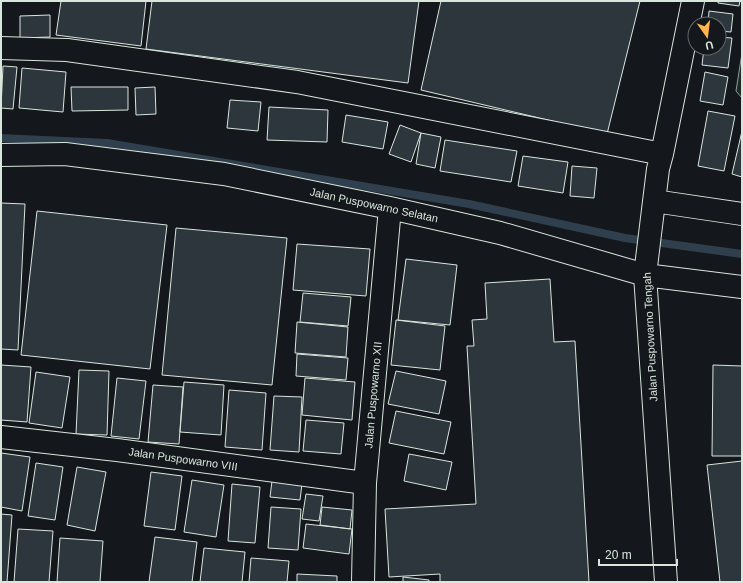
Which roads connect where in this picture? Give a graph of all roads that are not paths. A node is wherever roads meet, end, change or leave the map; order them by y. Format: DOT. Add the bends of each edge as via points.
graph roads {
  1 [pos="693,1"];
  2 [pos="1,48"];
  3 [pos="662,154"];
  4 [pos="1,155"];
  5 [pos="654,207"];
  6 [pos="390,208"];
  7 [pos="742,214"];
  8 [pos="646,269"];
  9 [pos="742,287"];
  10 [pos="1,437"];
  11 [pos="365,483"];
  12 [pos="363,582"];
  13 [pos="666,582"];
  1 -- 3 [label="street, Jalan Puspowarno Tengah"];
  2 -- 3 [label="street" via="67,50 297,82"];
  3 -- 5 [label="street, Jalan Puspowarno Tengah"];
  4 -- 6 [label="street, Jalan Puspowarno Selatan" via="65,154 224,174"];
  5 -- 7 [label="street"];
  5 -- 8 [label="street, Jalan Puspowarno Tengah"];
  6 -- 8 [label="street, Jalan Puspowarno Selatan"];
  6 -- 11 [label="street, Jalan Puspowarno XII"];
  8 -- 9 [label="street, Jalan Puspowarno Selatan"];
  8 -- 13 [label="street, Jalan Puspowarno Tengah"];
  10 -- 11 [label="street, Jalan Puspowarno VIII"];
  11 -- 12 [label="street, Jalan Puspowarno XII"];
}
